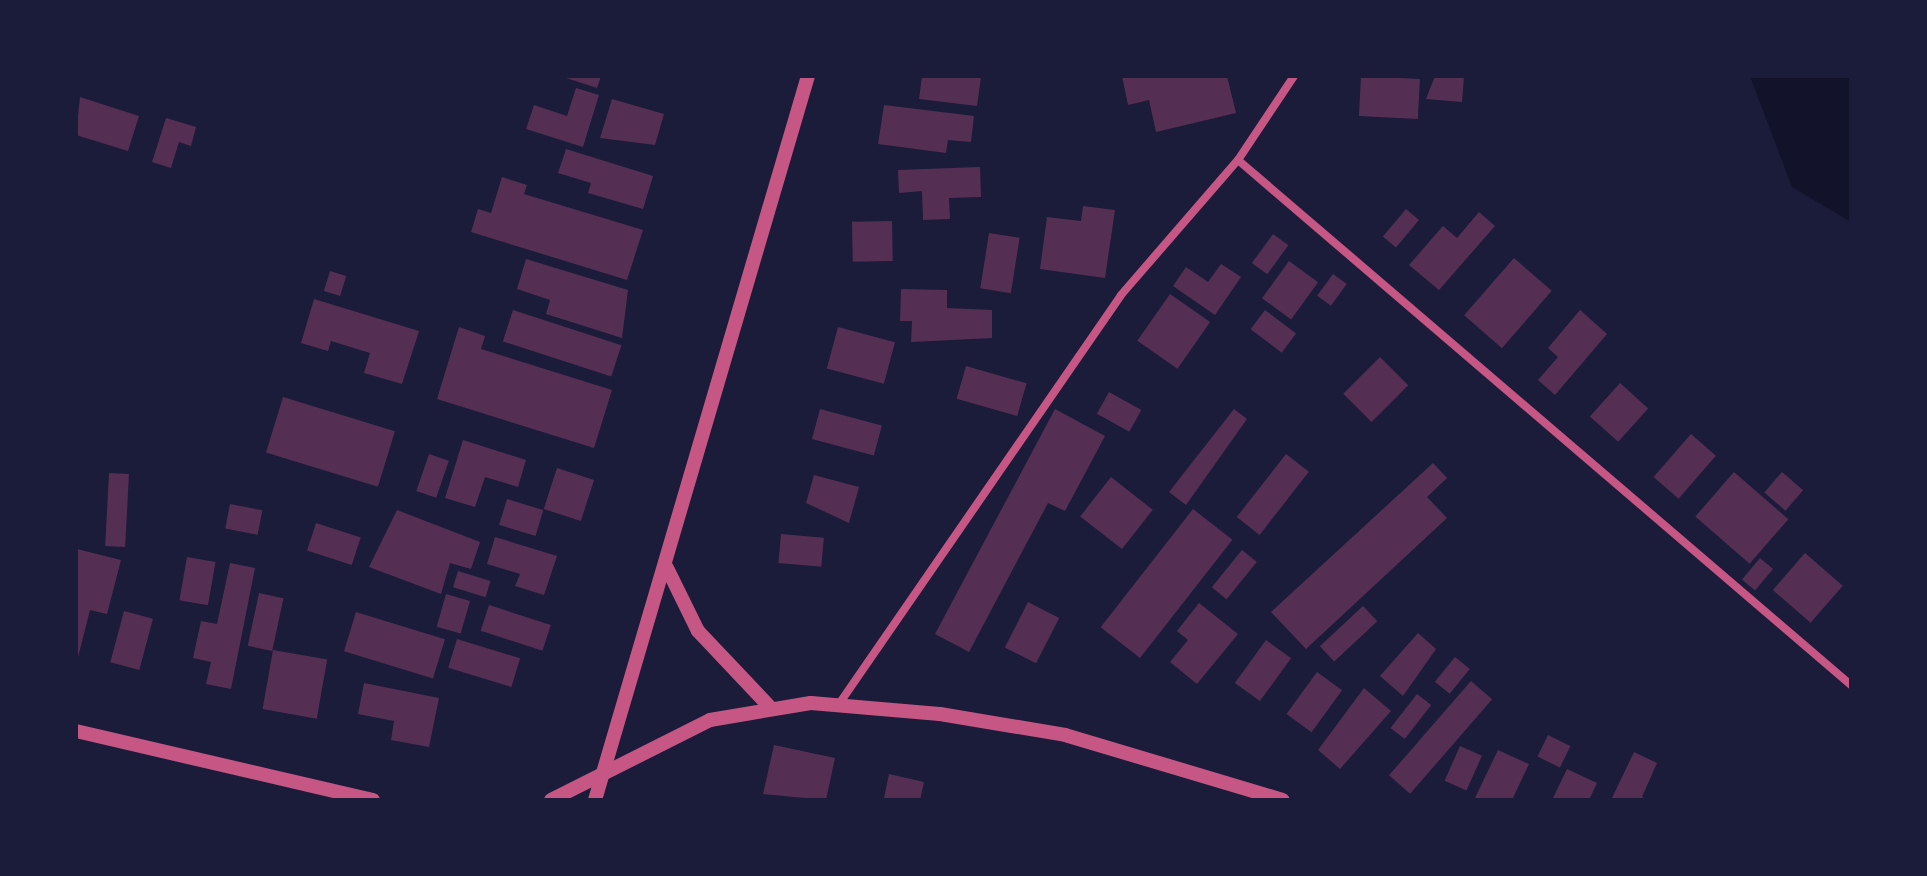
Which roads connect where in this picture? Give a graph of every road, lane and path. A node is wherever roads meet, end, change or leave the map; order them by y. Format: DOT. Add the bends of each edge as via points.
graph roads {
  1 [pos="808,76"];
  2 [pos="1294,76"];
  3 [pos="1238,160"];
  4 [pos="667,568"];
  5 [pos="1851,685"];
  6 [pos="839,704"];
  7 [pos="769,706"];
  8 [pos="76,731"];
  9 [pos="604,769"];
  10 [pos="373,800"];
  11 [pos="551,800"];
  12 [pos="595,800"];
  13 [pos="1283,800"];
  1 -- 4 [label="street"];
  2 -- 3 [label="street"];
  3 -- 5 [label="street"];
  3 -- 6 [label="street" via="1121,295"];
  4 -- 7 [label="street" via="698,631"];
  4 -- 9 [label="street"];
  6 -- 7 [label="street"];
  6 -- 13 [label="street" via="1065,735"];
  7 -- 9 [label="street" via="710,720"];
  8 -- 10 [label="street"];
  9 -- 11 [label="street"];
  9 -- 12 [label="street"];
}
